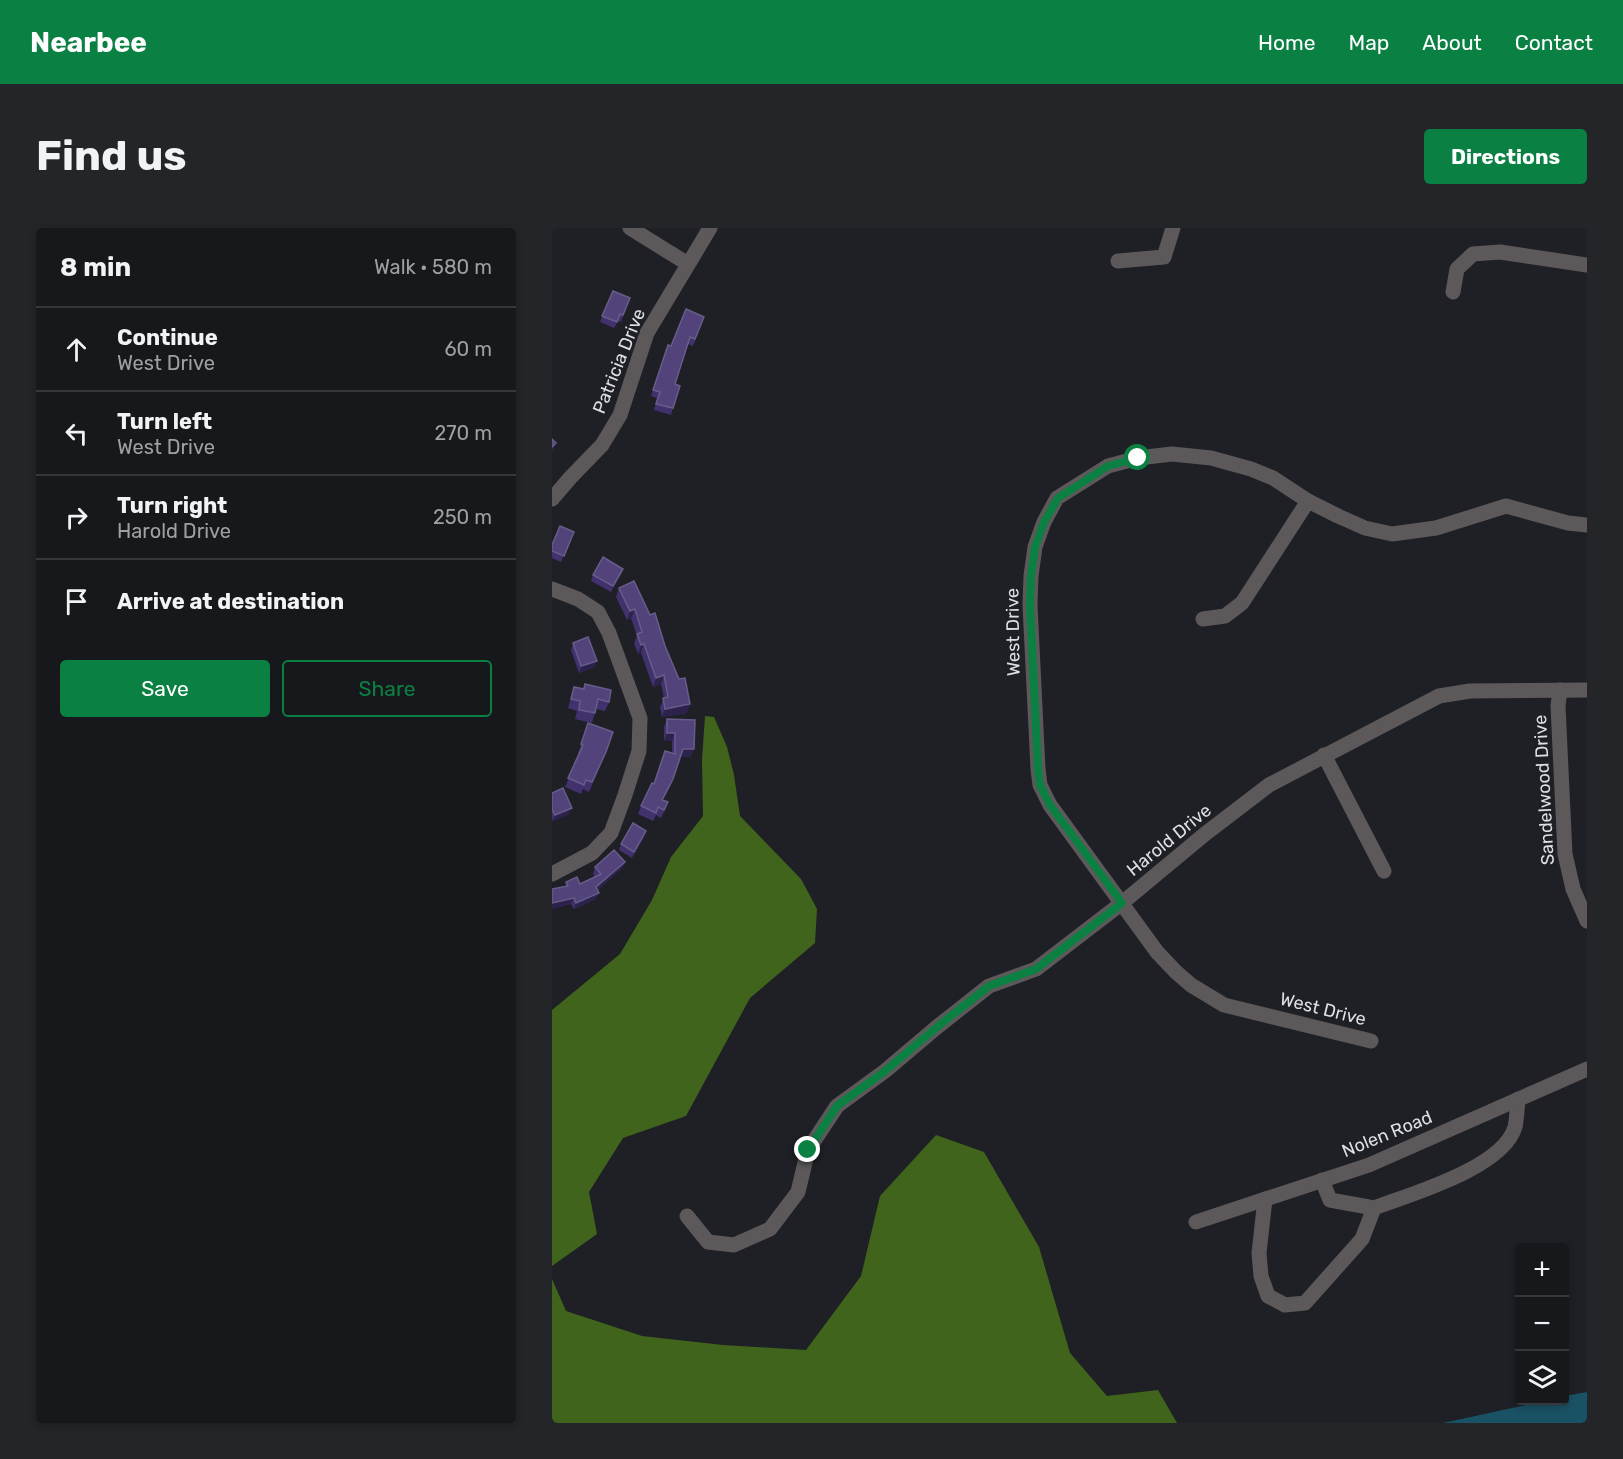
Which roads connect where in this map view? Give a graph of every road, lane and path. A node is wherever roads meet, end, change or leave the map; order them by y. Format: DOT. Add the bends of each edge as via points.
graph roads {
  1 [pos="630,228"];
  2 [pos="710,228"];
  3 [pos="1173,228"];
  4 [pos="1118,261"];
  5 [pos="688,264"];
  6 [pos="1587,265"];
  7 [pos="1453,292"];
  8 [pos="552,499"];
  9 [pos="1308,501"];
  10 [pos="1587,525"];
  11 [pos="552,589"];
  12 [pos="1203,619"];
  13 [pos="1560,690"];
  14 [pos="1587,690"];
  15 [pos="1324,755"];
  16 [pos="1384,871"];
  17 [pos="552,874"];
  18 [pos="1122,903"];
  19 [pos="1587,921"];
  20 [pos="1371,1041"];
  21 [pos="1587,1069"];
  22 [pos="1518,1099"];
  23 [pos="1322,1180"];
  24 [pos="1265,1199"];
  25 [pos="1374,1208"];
  26 [pos="687,1216"];
  27 [pos="1196,1222"];
  1 -- 5 [label="street"];
  2 -- 5 [label="street, Patricia Drive"];
  3 -- 4 [label="street" via="1164,257"];
  5 -- 8 [label="street, Patricia Drive" via="647,333 620,414 603,446"];
  6 -- 7 [label="street" via="1500,252 1473,254 1457,269"];
  9 -- 10 [label="street, West Drive" via="1365,528 1392,534 1436,528 1506,506"];
  9 -- 12 [label="street" via="1242,603 1225,616"];
  9 -- 18 [label="street, West Drive" via="1251,469 1211,458 1172,454 1108,466 1058,498 1044,522 1035,547 1030,605 1040,785 1050,805"];
  11 -- 17 [label="street" via="598,612 640,718 639,751 611,833 592,853"];
  13 -- 14 [label="street, Harold Drive"];
  13 -- 15 [label="street, Harold Drive" via="1470,691 1439,696"];
  13 -- 19 [label="street, Sandelwood Drive" via="1565,854 1573,889"];
  15 -- 16 [label="street"];
  15 -- 18 [label="street, Harold Drive" via="1269,785"];
  18 -- 20 [label="street, West Drive" via="1176,972 1224,1005"];
  18 -- 26 [label="street, Harold Drive" via="1036,969 989,986 837,1106 808,1150 798,1192 770,1229 734,1245 708,1242"];
  21 -- 22 [label="street, Nolen Road"];
  22 -- 23 [label="street, Nolen Road" via="1369,1165"];
  22 -- 25 [label="street" via="1515,1128 1502,1148 1485,1162"];
  23 -- 24 [label="street, Nolen Road"];
  23 -- 25 [label="street" via="1330,1200"];
  24 -- 25 [label="street" via="1259,1253 1261,1276 1268,1296 1285,1305 1305,1303 1362,1239"];
  24 -- 27 [label="street, Nolen Road"];
}
